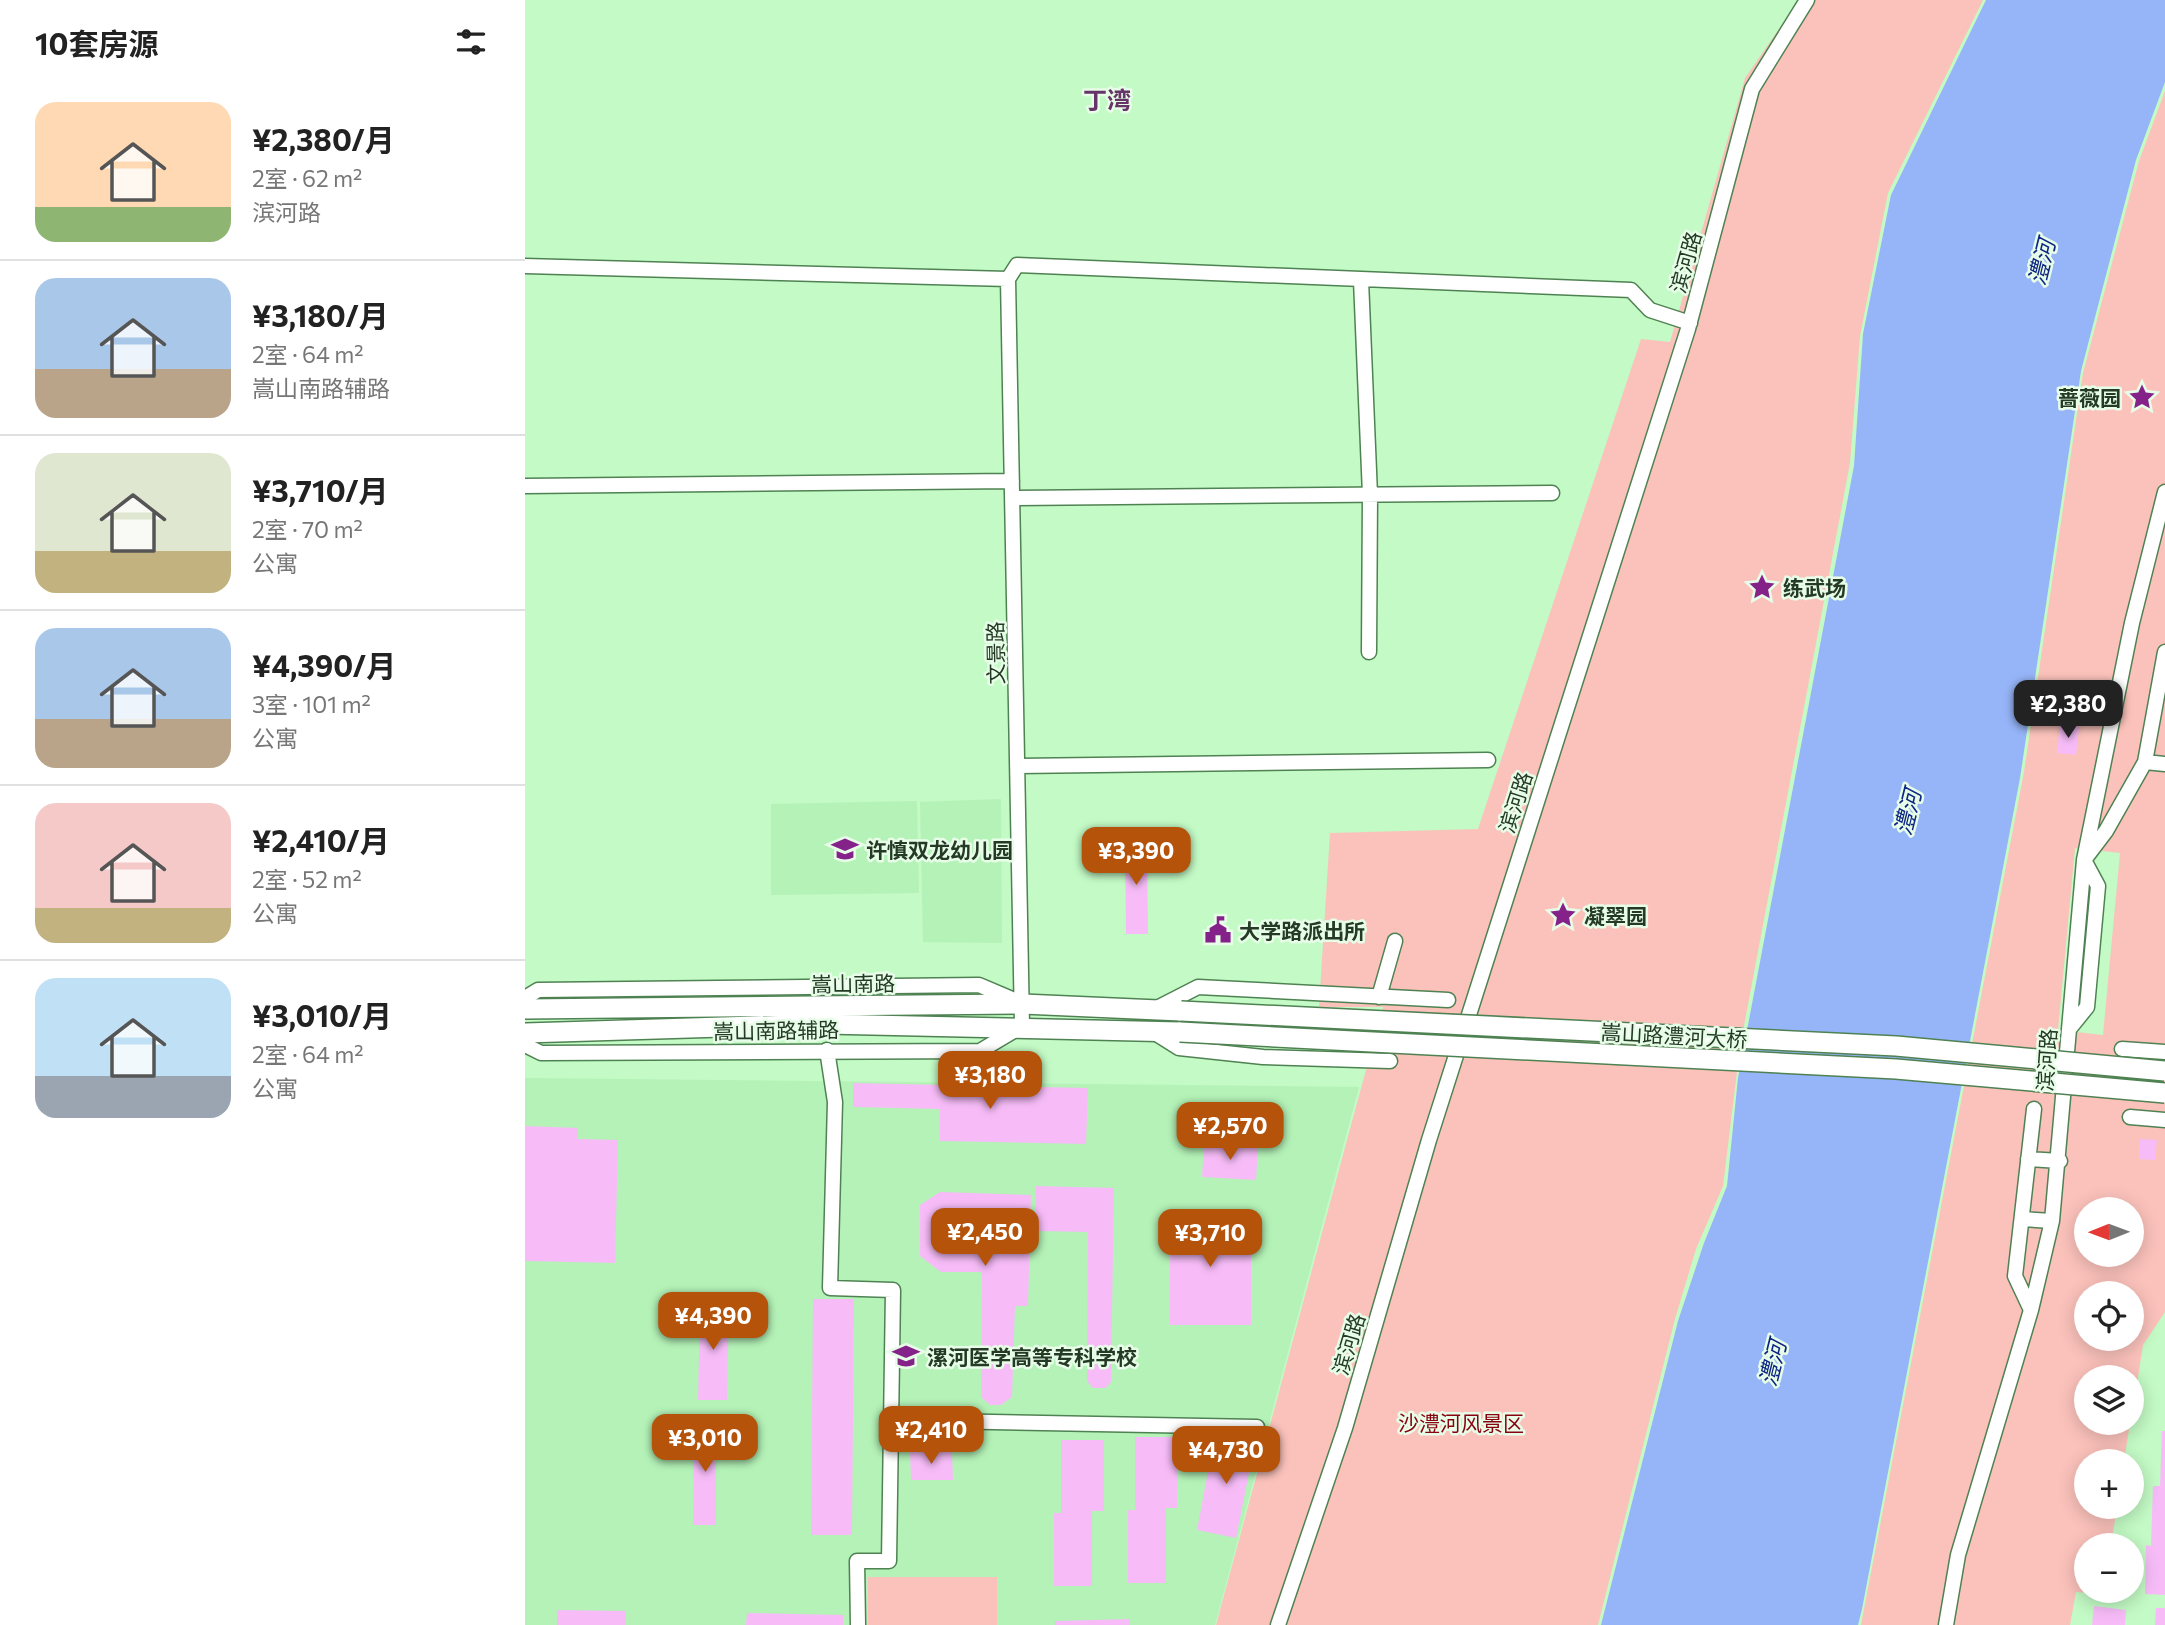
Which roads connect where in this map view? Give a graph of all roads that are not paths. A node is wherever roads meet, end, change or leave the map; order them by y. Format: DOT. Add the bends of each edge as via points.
graph roads {
  1 [pos="1807,0"];
  2 [pos="525,266"];
  3 [pos="1008,279"];
  4 [pos="1361,280"];
  5 [pos="1690,323"];
  6 [pos="1012,481"];
  7 [pos="525,486"];
  8 [pos="2165,492"];
  9 [pos="1552,494"];
  10 [pos="1370,495"];
  11 [pos="1013,498"];
  12 [pos="1369,652"];
  13 [pos="2165,652"];
  14 [pos="1487,760"];
  15 [pos="2145,762"];
  16 [pos="2165,764"];
  17 [pos="1018,766"];
  18 [pos="2084,860"];
  19 [pos="1395,941"];
  20 [pos="1379,997"];
  21 [pos="525,998"];
  22 [pos="1448,1000"];
  23 [pos="1023,1004"];
  24 [pos="525,1009"];
  25 [pos="1154,1010"];
  26 [pos="1181,1011"];
  27 [pos="1022,1027"];
  28 [pos="1152,1031"];
  29 [pos="1180,1032"];
  30 [pos="525,1033"];
  31 [pos="525,1045"];
  32 [pos="2122,1049"];
  33 [pos="827,1050"];
  34 [pos="2165,1052"];
  35 [pos="1390,1061"];
  36 [pos="2165,1071"];
  37 [pos="2165,1093"];
  38 [pos="2034,1109"];
  39 [pos="2130,1118"];
  40 [pos="2165,1120"];
  41 [pos="2028,1159"];
  42 [pos="2060,1161"];
  43 [pos="2022,1219"];
  44 [pos="2052,1221"];
  45 [pos="2031,1310"];
  46 [pos="891,1420"];
  47 [pos="1257,1427"];
  48 [pos="858,1625"];
  49 [pos="1278,1625"];
  50 [pos="1946,1625"];
  1 -- 5 [label="street, 滨河路" via="1752,89"];
  2 -- 3 [label="street"];
  3 -- 4 [label="street" via="1017,265"];
  3 -- 6 [label="street, 文景路"];
  4 -- 5 [label="street" via="1631,290 1650,310"];
  4 -- 10 [label="street"];
  5 -- 49 [label="street, 滨河路" via="1429,1140 1345,1428"];
  6 -- 7 [label="street"];
  6 -- 11 [label="street, 文景路"];
  8 -- 18 [label="street, 滨河路" via="2132,623"];
  9 -- 10 [label="street"];
  10 -- 11 [label="street"];
  10 -- 12 [label="street"];
  11 -- 17 [label="street, 文景路"];
  13 -- 15 [label="street"];
  14 -- 17 [label="street"];
  15 -- 16 [label="street"];
  15 -- 18 [label="street"];
  17 -- 23 [label="street, 文景路"];
  18 -- 42 [label="street, 滨河路"];
  19 -- 20 [label="street"];
  20 -- 22 [label="street"];
  20 -- 25 [label="street" via="1198,987"];
  21 -- 23 [label="street, 嵩山南路辅路" via="538,990 979,985"];
  23 -- 24 [label="main road, 嵩山南路"];
  23 -- 25 [label="main road, 嵩山南路"];
  23 -- 27 [label="street, 文景路"];
  25 -- 26 [label="main road, 嵩山南路"];
  26 -- 36 [label="main road, 嵩山路澧河大桥, bridge" via="1896,1046"];
  27 -- 28 [label="main road, 嵩山南路"];
  27 -- 30 [label="main road, 嵩山南路" via="826,1024"];
  27 -- 33 [label="street, 嵩山南路辅路" via="980,1051"];
  28 -- 29 [label="main road, 嵩山南路"];
  28 -- 35 [label="street" via="1179,1048 1263,1057"];
  29 -- 37 [label="main road, 嵩山路澧河大桥, bridge" via="1896,1069"];
  31 -- 33 [label="street, 嵩山南路辅路" via="541,1053"];
  32 -- 34 [label="street"];
  33 -- 46 [label="street" via="835,1102 830,1288 893,1290"];
  38 -- 41 [label="street"];
  39 -- 40 [label="street"];
  41 -- 42 [label="street"];
  41 -- 43 [label="street"];
  42 -- 44 [label="street, 滨河路"];
  43 -- 44 [label="street"];
  43 -- 45 [label="street" via="2015,1276"];
  44 -- 45 [label="street, 滨河路"];
  45 -- 50 [label="street, 滨河路" via="1958,1555"];
  46 -- 47 [label="street"];
  46 -- 48 [label="street" via="889,1561 857,1561"];
}
